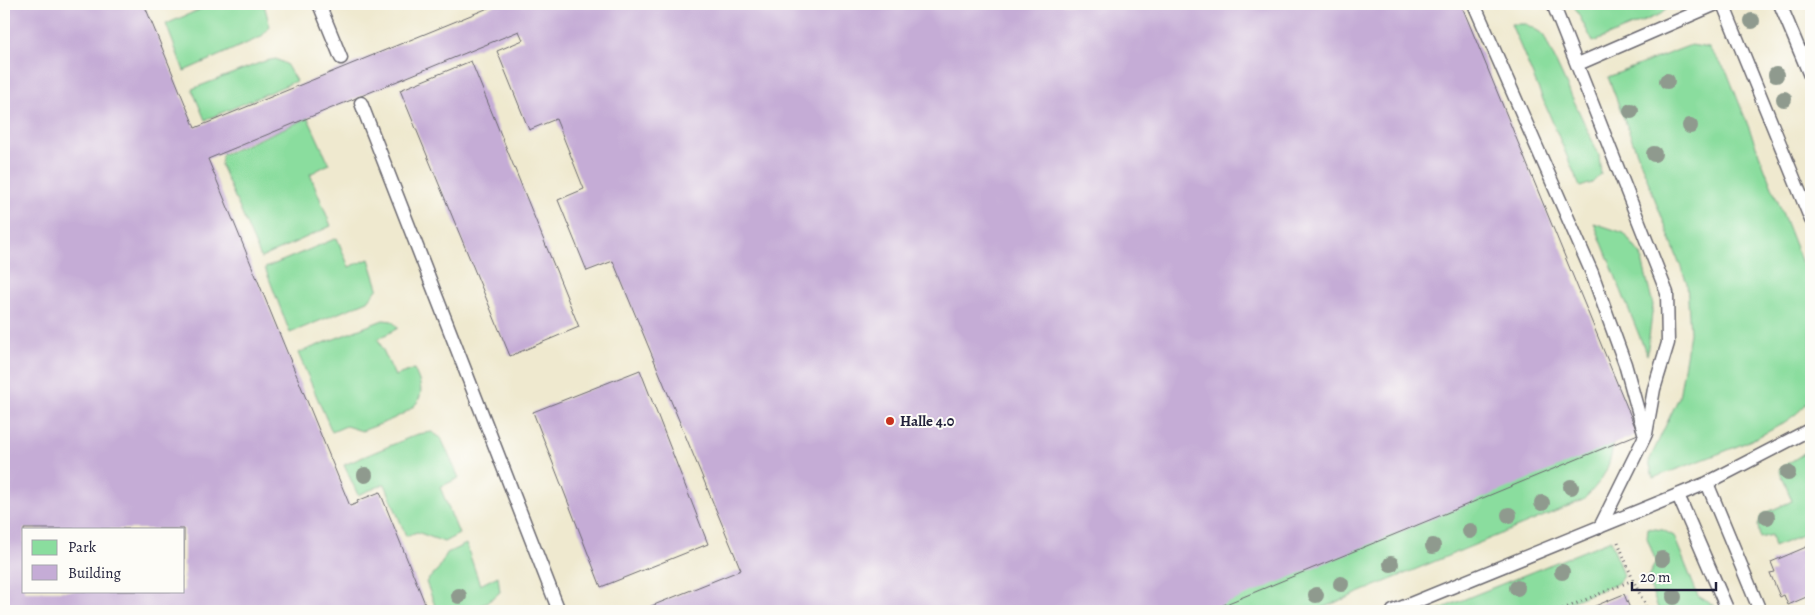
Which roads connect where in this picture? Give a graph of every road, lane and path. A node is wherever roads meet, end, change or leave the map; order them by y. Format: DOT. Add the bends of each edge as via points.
graph roads {
  1 [pos="319,4"];
  2 [pos="1474,4"];
  3 [pos="1554,4"];
  4 [pos="1716,4"];
  5 [pos="1723,4"];
  6 [pos="1780,4"];
  7 [pos="341,58"];
  8 [pos="1578,64"];
  9 [pos="1811,78"];
  10 [pos="361,103"];
  11 [pos="1811,220"];
  12 [pos="1811,429"];
  13 [pos="1645,436"];
  14 [pos="1707,483"];
  15 [pos="1678,495"];
  16 [pos="1600,527"];
  17 [pos="1623,557"];
  18 [pos="1633,580"];
  19 [pos="560,611"];
  20 [pos="1393,611"];
  21 [pos="1558,611"];
  22 [pos="1648,611"];
  23 [pos="1728,611"];
  24 [pos="1760,611"];
  1 -- 7 [label="lane"];
  2 -- 13 [label="lane" via="1592,273 1625,364"];
  3 -- 8 [label="lane"];
  4 -- 8 [label="lane"];
  5 -- 11 [label="lane"];
  6 -- 9 [label="lane"];
  8 -- 13 [label="lane" via="1667,293 1668,343 1654,389"];
  10 -- 19 [label="lane"];
  12 -- 14 [label="lane"];
  13 -- 16 [label="lane"];
  14 -- 15 [label="lane"];
  14 -- 24 [label="lane"];
  15 -- 16 [label="lane"];
  15 -- 23 [label="lane"];
  16 -- 20 [label="lane"];
  17 -- 18 [label="path"];
  18 -- 21 [label="path"];
  18 -- 22 [label="path"];
}
